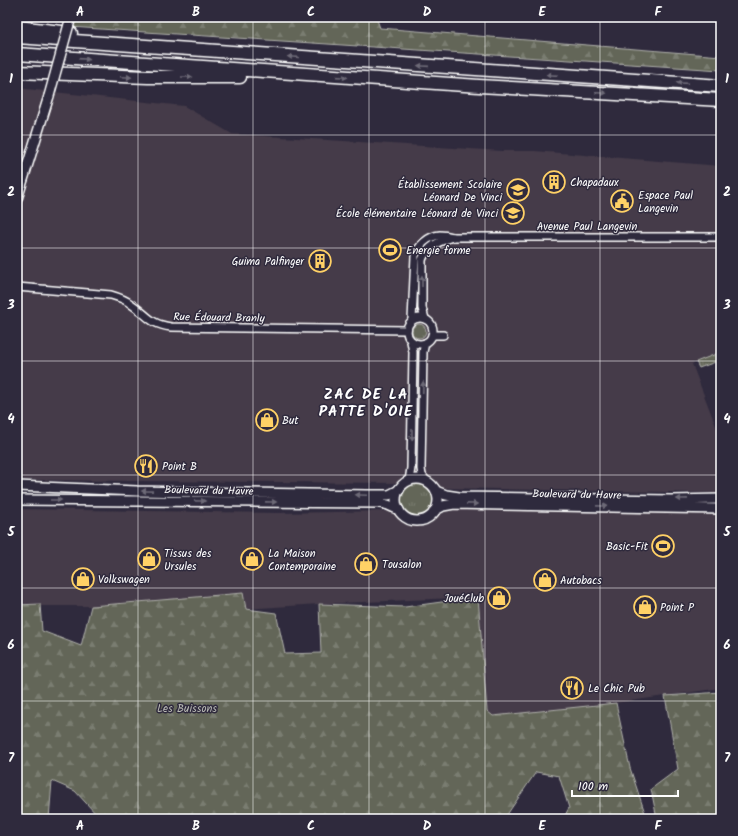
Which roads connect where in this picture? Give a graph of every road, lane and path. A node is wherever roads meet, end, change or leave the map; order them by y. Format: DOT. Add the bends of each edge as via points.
graph roads {
  1 [pos="71,17"];
  2 [pos="17,27"];
  3 [pos="17,37"];
  4 [pos="121,44"];
  5 [pos="17,54"];
  6 [pos="17,72"];
  7 [pos="275,72"];
  8 [pos="721,86"];
  9 [pos="721,100"];
  10 [pos="17,199"];
  11 [pos="453,237"];
  12 [pos="721,237"];
  13 [pos="17,288"];
  14 [pos="412,320"];
  15 [pos="425,320"];
  16 [pos="407,330"];
  17 [pos="432,335"];
  18 [pos="443,335"];
  19 [pos="411,340"];
  20 [pos="425,343"];
  21 [pos="409,481"];
  22 [pos="426,481"];
  23 [pos="17,486"];
  24 [pos="399,490"];
  25 [pos="436,491"];
  26 [pos="721,499"];
  27 [pos="17,500"];
  28 [pos="399,510"];
  29 [pos="721,510"];
  30 [pos="434,511"];
  1 -- 10 [label="main road, bridge"];
  2 -- 4 [label="highway" via="84,35"];
  3 -- 4 [label="highway"];
  8 -- 4 [label="highway, one-way"];
  5 -- 7 [label="highway, one-way"];
  6 -- 7 [label="highway, one-way" via="148,77 269,77"];
  7 -- 9 [label="highway, one-way"];
  11 -- 12 [label="street, Avenue Paul Langevin"];
  11 -- 14 [label="street, Avenue Paul Langevin" via="439,235 420,245 417,251"];
  15 -- 11 [label="street, one-way" via="422,308 424,253 440,241"];
  13 -- 16 [label="street, Rue Édouard Branly" via="111,294 131,303 153,322 171,327"];
  14 -- 15 [label="street"];
  14 -- 16 [label="street"];
  15 -- 17 [label="street" via="432,328"];
  16 -- 19 [label="street"];
  17 -- 18 [label="street"];
  17 -- 20 [label="street"];
  19 -- 20 [label="street" via="418,344"];
  19 -- 21 [label="street, one-way" via="413,352"];
  22 -- 20 [label="street, one-way" via="421,469"];
  21 -- 22 [label="main road"];
  21 -- 24 [label="main road, Boulevard du Havre"];
  22 -- 25 [label="main road, Boulevard du Havre"];
  24 -- 23 [label="main road, Boulevard du Havre, one-way" via="389,495 367,495"];
  24 -- 28 [label="main road" via="396,500"];
  26 -- 25 [label="main road, Boulevard du Havre, one-way" via="459,497"];
  25 -- 30 [label="main road" via="438,501"];
  27 -- 28 [label="main road, Boulevard du Havre, one-way" via="380,503"];
  28 -- 30 [label="main road, Boulevard du Havre" via="406,517 417,520 426,518"];
  30 -- 29 [label="main road, Boulevard du Havre, one-way" via="454,504"];
}
